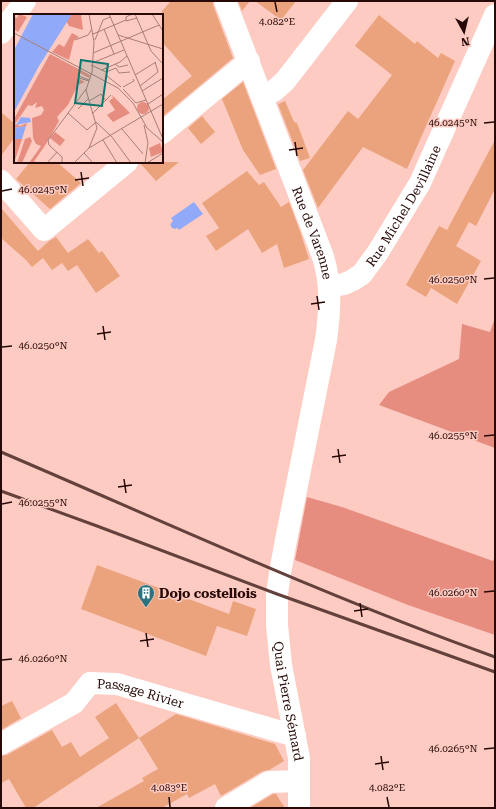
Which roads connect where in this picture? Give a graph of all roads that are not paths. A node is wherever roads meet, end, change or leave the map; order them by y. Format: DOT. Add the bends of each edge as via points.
graph roads {
  1 [pos="25,1"];
  2 [pos="225,1"];
  3 [pos="347,1"];
  4 [pos="15,14"];
  5 [pos="495,15"];
  6 [pos="14,16"];
  7 [pos="1,33"];
  8 [pos="249,61"];
  9 [pos="262,97"];
  10 [pos="163,132"];
  11 [pos="126,163"];
  12 [pos="1,181"];
  13 [pos="329,287"];
  14 [pos="277,594"];
  15 [pos="295,736"];
  16 [pos="1,744"];
  17 [pos="299,781"];
  18 [pos="226,808"];
  19 [pos="299,808"];
  1 -- 4 [label="street"];
  2 -- 8 [label="street, Rue de Varenne"];
  3 -- 9 [label="street" via="284,81"];
  5 -- 13 [label="street, Rue Michel Devillaine" via="420,183 378,252 362,274 348,282"];
  6 -- 7 [label="street"];
  8 -- 9 [label="street, Rue de Varenne"];
  8 -- 10 [label="street"];
  9 -- 13 [label="street, Rue de Varenne" via="327,268"];
  11 -- 12 [label="street" via="44,230"];
  13 -- 14 [label="street, Rue de Varenne" via="326,340"];
  14 -- 15 [label="street, Quai Pierre Sémard" via="276,613 281,665"];
  15 -- 16 [label="street, Passage Rivier" via="116,684 90,684 74,703"];
  15 -- 17 [label="street, Quai Pierre Sémard" via="299,758"];
  17 -- 18 [label="street" via="269,782"];
  17 -- 19 [label="street, Quai Pierre Sémard"];
}
